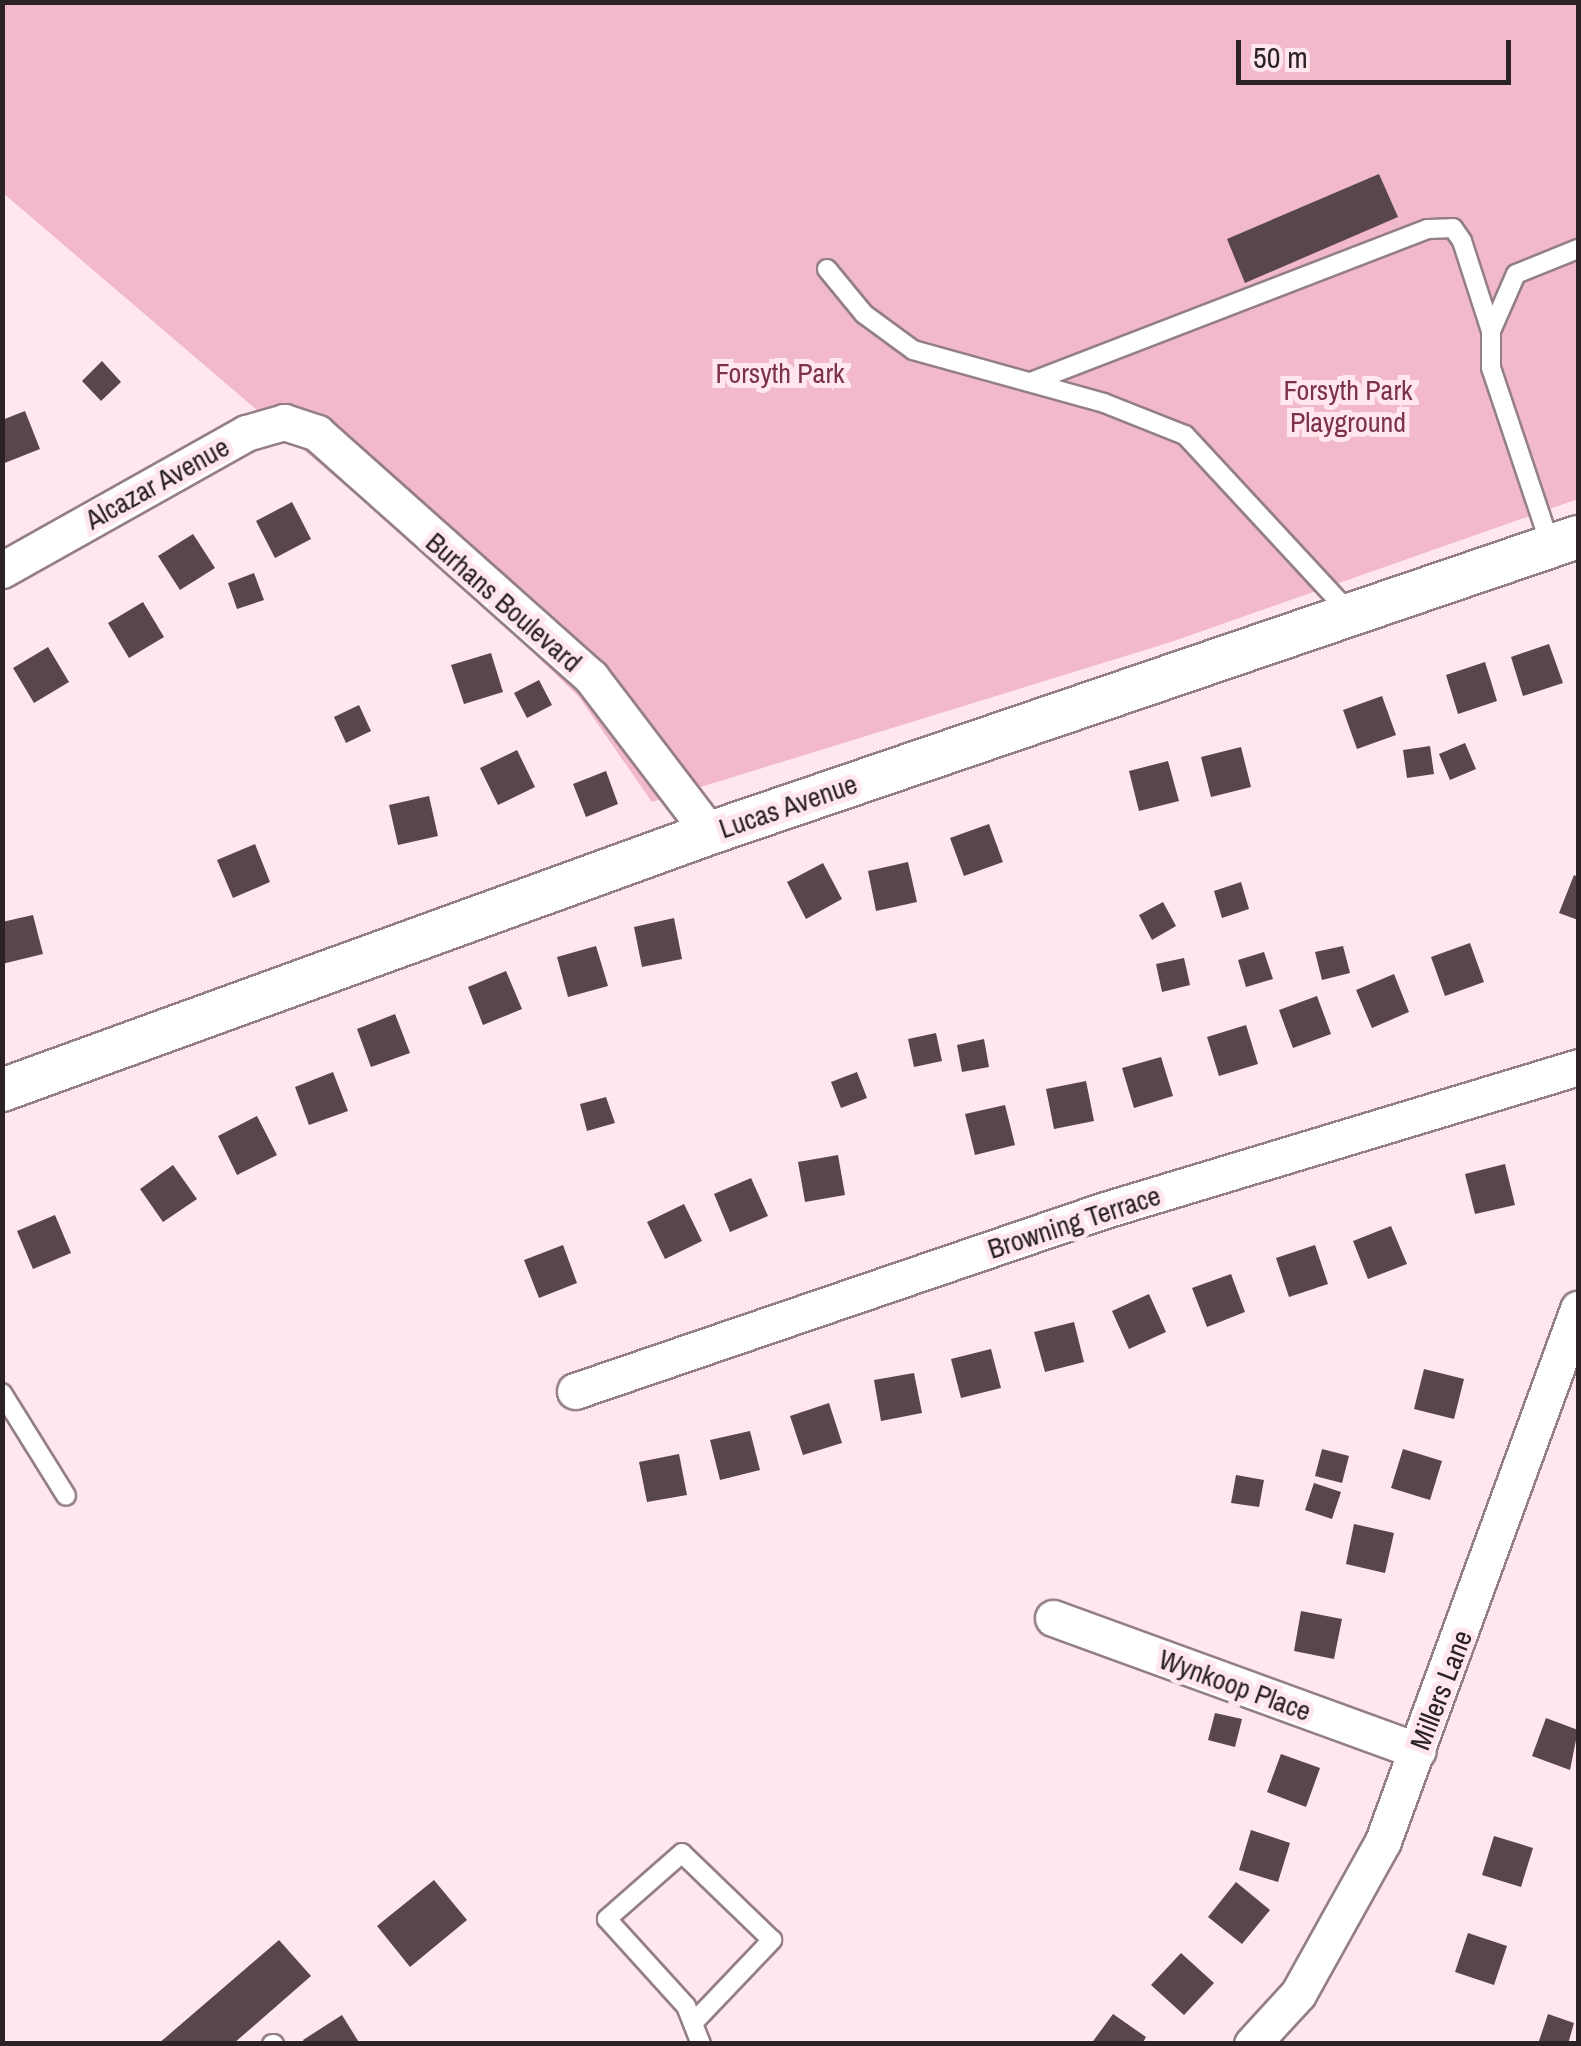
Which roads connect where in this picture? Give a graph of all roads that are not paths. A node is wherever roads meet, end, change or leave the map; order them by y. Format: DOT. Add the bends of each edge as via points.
graph roads {
  1 [pos="1578,249"];
  2 [pos="827,268"];
  3 [pos="1491,331"];
  4 [pos="1030,382"];
  5 [pos="317,434"];
  6 [pos="1565,542"];
  7 [pos="2,570"];
  8 [pos="1351,615"];
  9 [pos="710,833"];
  10 [pos="1578,1067"];
  11 [pos="2,1090"];
  12 [pos="1578,1310"];
  13 [pos="575,1392"];
  14 [pos="2,1393"];
  15 [pos="66,1496"];
  16 [pos="1053,1618"];
  17 [pos="1418,1751"];
  18 [pos="693,2023"];
  19 [pos="701,2044"];
  20 [pos="1252,2044"];
  1 -- 3 [label="lane" via="1516,274"];
  2 -- 4 [label="lane" via="864,314 913,350"];
  3 -- 4 [label="lane" via="1462,241 1453,228 1428,229"];
  3 -- 6 [label="lane" via="1491,368"];
  4 -- 8 [label="lane" via="1185,435"];
  5 -- 7 [label="street, Alcazar Avenue" via="284,422 246,433"];
  5 -- 9 [label="street, Burhans Boulevard" via="591,677"];
  6 -- 8 [label="street, Lucas Avenue"];
  8 -- 9 [label="street, Lucas Avenue"];
  9 -- 11 [label="street, Lucas Avenue"];
  10 -- 13 [label="street, Browning Terrace" via="1105,1210"];
  12 -- 17 [label="street, Millers Lane"];
  14 -- 15 [label="lane"];
  16 -- 17 [label="street, Wynkoop Place"];
  17 -- 20 [label="street, Millers Lane" via="1349,1909 1298,1994"];
  18 -- 18 [label="lane" via="608,1919 682,1853 772,1940"];
  18 -- 19 [label="lane"];
}
